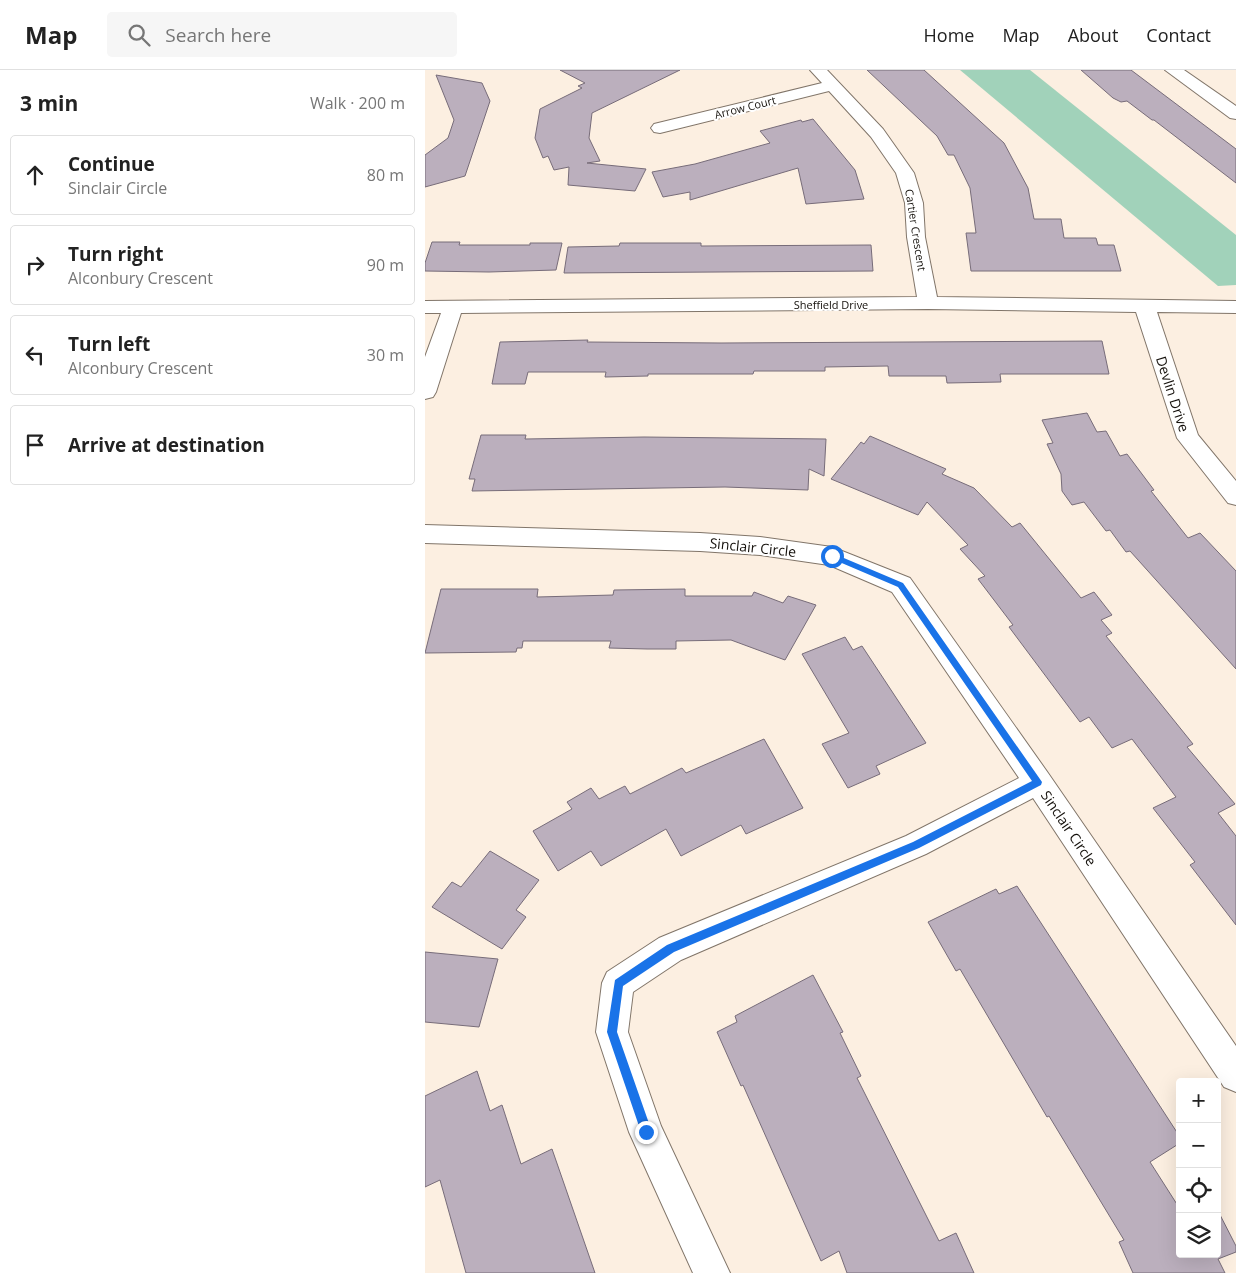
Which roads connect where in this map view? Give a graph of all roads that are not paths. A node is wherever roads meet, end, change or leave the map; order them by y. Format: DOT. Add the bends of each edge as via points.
graph roads {
  1 [pos="818,70"];
  2 [pos="1173,70"];
  3 [pos="831,86"];
  4 [pos="1236,114"];
  5 [pos="659,128"];
  6 [pos="928,303"];
  7 [pos="1144,305"];
  8 [pos="425,307"];
  9 [pos="453,307"];
  10 [pos="1236,307"];
  11 [pos="425,392"];
  12 [pos="1236,497"];
  13 [pos="425,534"];
  14 [pos="1038,782"];
  15 [pos="1236,1076"];
  16 [pos="712,1273"];
  1 -- 3 [label="street, Cartier Crescent"];
  2 -- 4 [label="street"];
  3 -- 5 [label="street, Arrow Court"];
  3 -- 6 [label="street, Cartier Crescent" via="877,133 905,173 914,203 916,237"];
  6 -- 7 [label="street, Sheffield Drive"];
  6 -- 9 [label="street, Sheffield Drive"];
  7 -- 10 [label="street, Sheffield Drive"];
  7 -- 12 [label="street, Devlin Drive" via="1188,438"];
  8 -- 9 [label="street, Sheffield Drive"];
  9 -- 11 [label="street"];
  13 -- 14 [label="street, Sinclair Circle" via="700,542 832,556 901,585"];
  14 -- 15 [label="street, Sinclair Circle"];
  14 -- 16 [label="street" via="916,845 670,948 619,983 612,1032 646,1132"];
}
